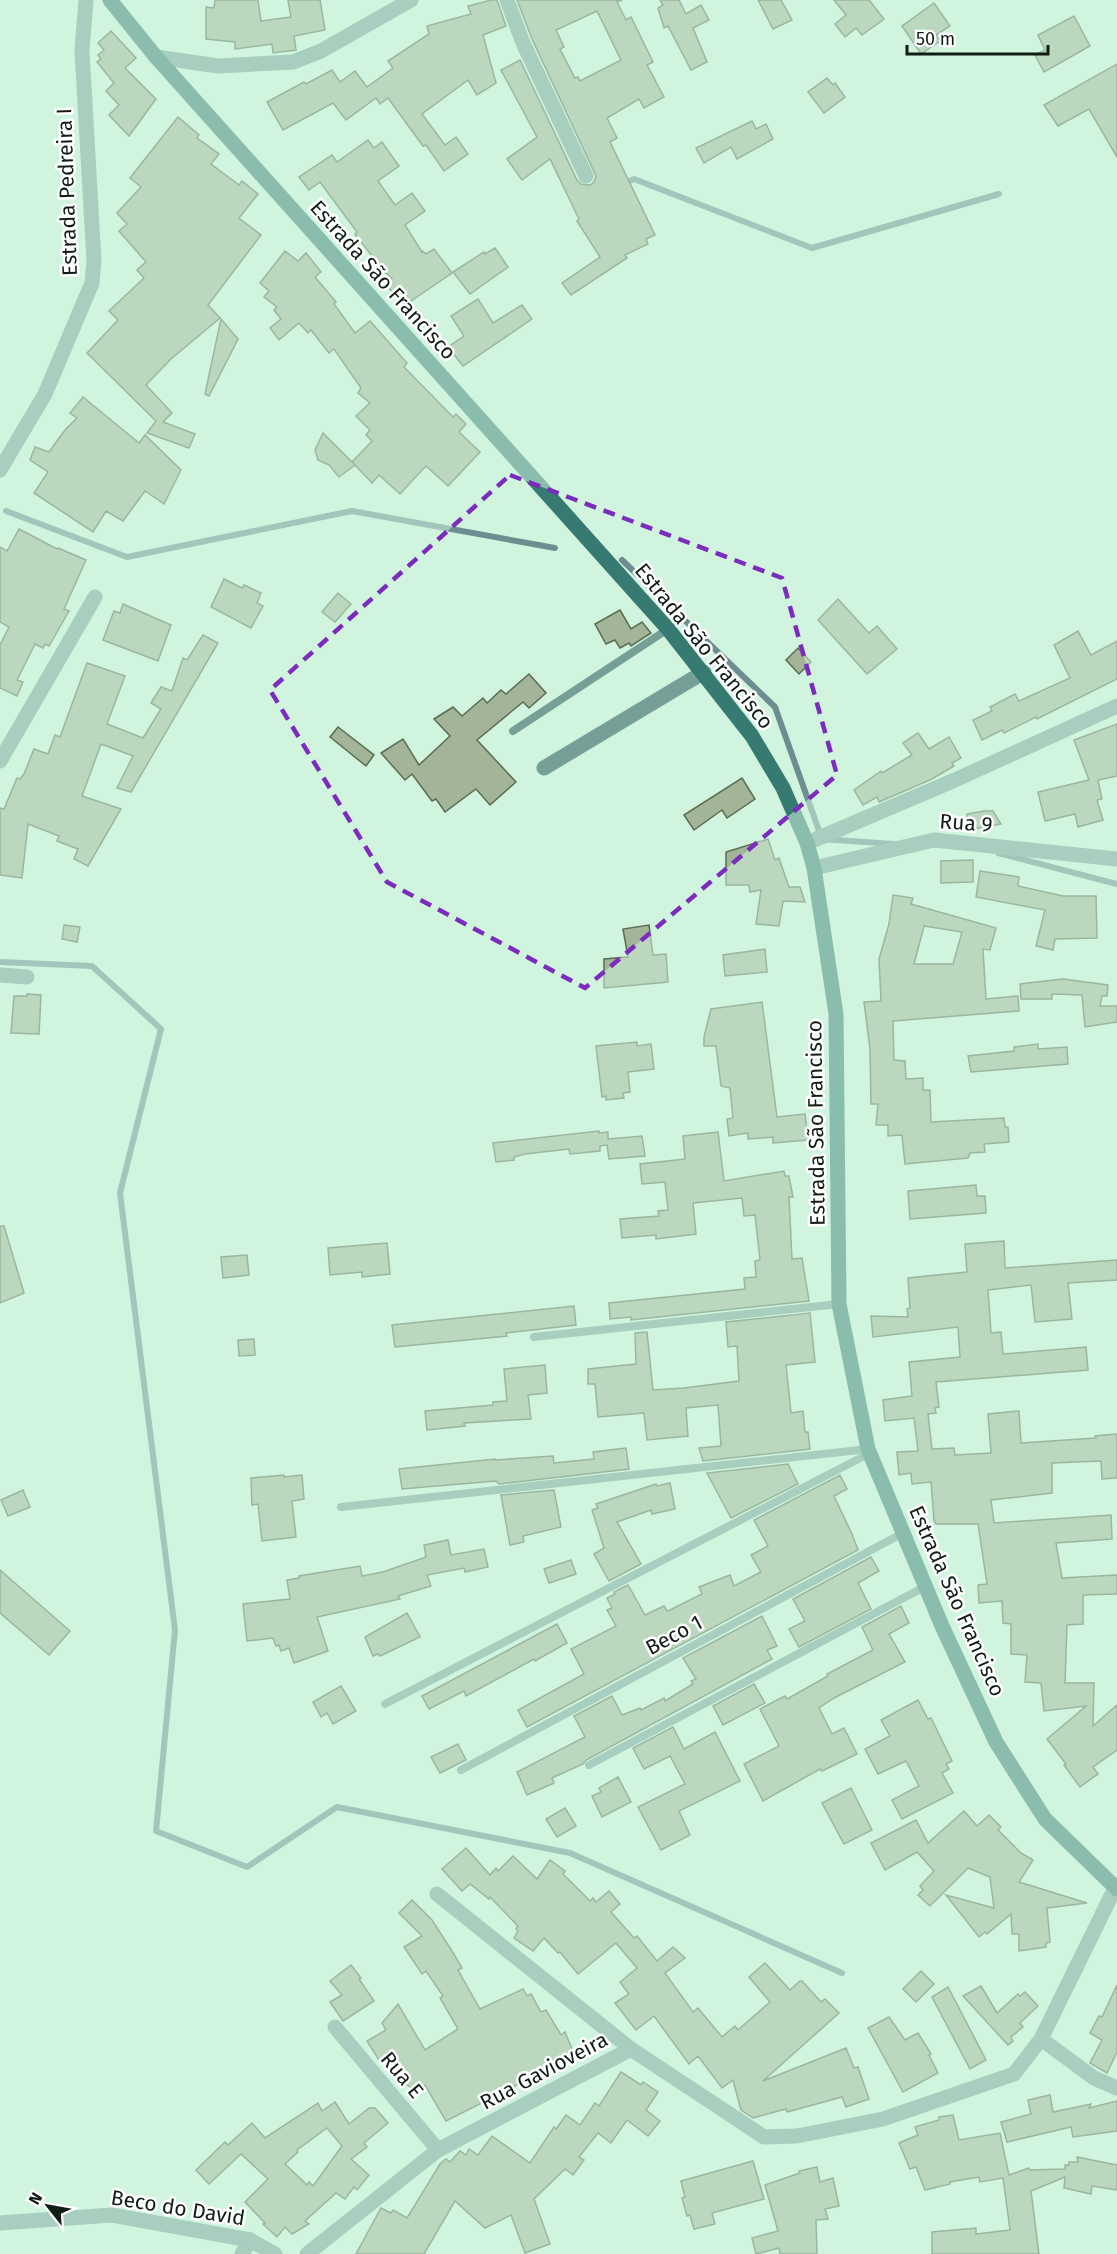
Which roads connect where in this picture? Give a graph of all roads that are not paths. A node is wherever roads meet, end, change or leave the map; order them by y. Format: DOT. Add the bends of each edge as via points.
graph roads {
  1 [pos="86,0"];
  2 [pos="110,0"];
  3 [pos="411,0"];
  4 [pos="507,0"];
  5 [pos="156,57"];
  6 [pos="586,176"];
  7 [pos="0,470"];
  8 [pos="94,597"];
  9 [pos="668,629"];
  10 [pos="704,672"];
  11 [pos="1117,706"];
  12 [pos="513,731"];
  13 [pos="0,761"];
  14 [pos="544,768"];
  15 [pos="816,839"];
  16 [pos="1117,859"];
  17 [pos="814,868"];
  18 [pos="0,975"];
  19 [pos="27,977"];
  20 [pos="839,1304"];
  21 [pos="534,1337"];
  22 [pos="869,1451"];
  23 [pos="341,1507"];
  24 [pos="903,1533"];
  25 [pos="926,1586"];
  26 [pos="385,1704"];
  27 [pos="590,1765"];
  28 [pos="461,1770"];
  29 [pos="1116,1889"];
  30 [pos="437,1894"];
  31 [pos="334,2026"];
  32 [pos="1041,2039"];
  33 [pos="630,2049"];
  34 [pos="1117,2088"];
  35 [pos="438,2150"];
  36 [pos="0,2223"];
  37 [pos="250,2240"];
  38 [pos="242,2254"];
  39 [pos="275,2254"];
  40 [pos="307,2254"];
  1 -- 7 [label="street, Estrada Pedreira I" via="82,51 92,283 45,394"];
  2 -- 5 [label="main road, Estrada São Francisco"];
  3 -- 5 [label="street" via="294,62 218,66"];
  4 -- 6 [label="street" via="523,43"];
  5 -- 9 [label="main road, Estrada São Francisco"];
  8 -- 13 [label="street"];
  9 -- 10 [label="main road, Estrada São Francisco"];
  9 -- 12 [label="lane"];
  10 -- 14 [label="street"];
  10 -- 15 [label="main road, Estrada São Francisco" via="752,736"];
  11 -- 15 [label="street"];
  15 -- 17 [label="main road, Estrada São Francisco"];
  16 -- 17 [label="street, Rua 9" via="934,840"];
  17 -- 20 [label="main road, Estrada São Francisco" via="836,1014"];
  18 -- 19 [label="street"];
  20 -- 21 [label="lane"];
  20 -- 22 [label="main road, Estrada São Francisco"];
  22 -- 23 [label="lane"];
  22 -- 24 [label="main road, Estrada São Francisco"];
  22 -- 26 [label="lane"];
  24 -- 25 [label="main road, Estrada São Francisco"];
  24 -- 28 [label="lane, Beco 1"];
  25 -- 27 [label="lane"];
  25 -- 29 [label="main road, Estrada São Francisco" via="1002,1752 1045,1820"];
  29 -- 32 [label="street"];
  30 -- 33 [label="street, Rua Gavioveira"];
  31 -- 35 [label="street, Rua E"];
  32 -- 33 [label="street" via="1014,2074 883,2119 797,2136 764,2137"];
  32 -- 34 [label="street" via="1094,2078"];
  33 -- 35 [label="street, Rua Gavioveira"];
  35 -- 40 [label="street, Rua Gavioveira"];
  36 -- 37 [label="street, Beco do David" via="112,2215"];
  37 -- 38 [label="street"];
  37 -- 39 [label="street, Beco do David"];
}
